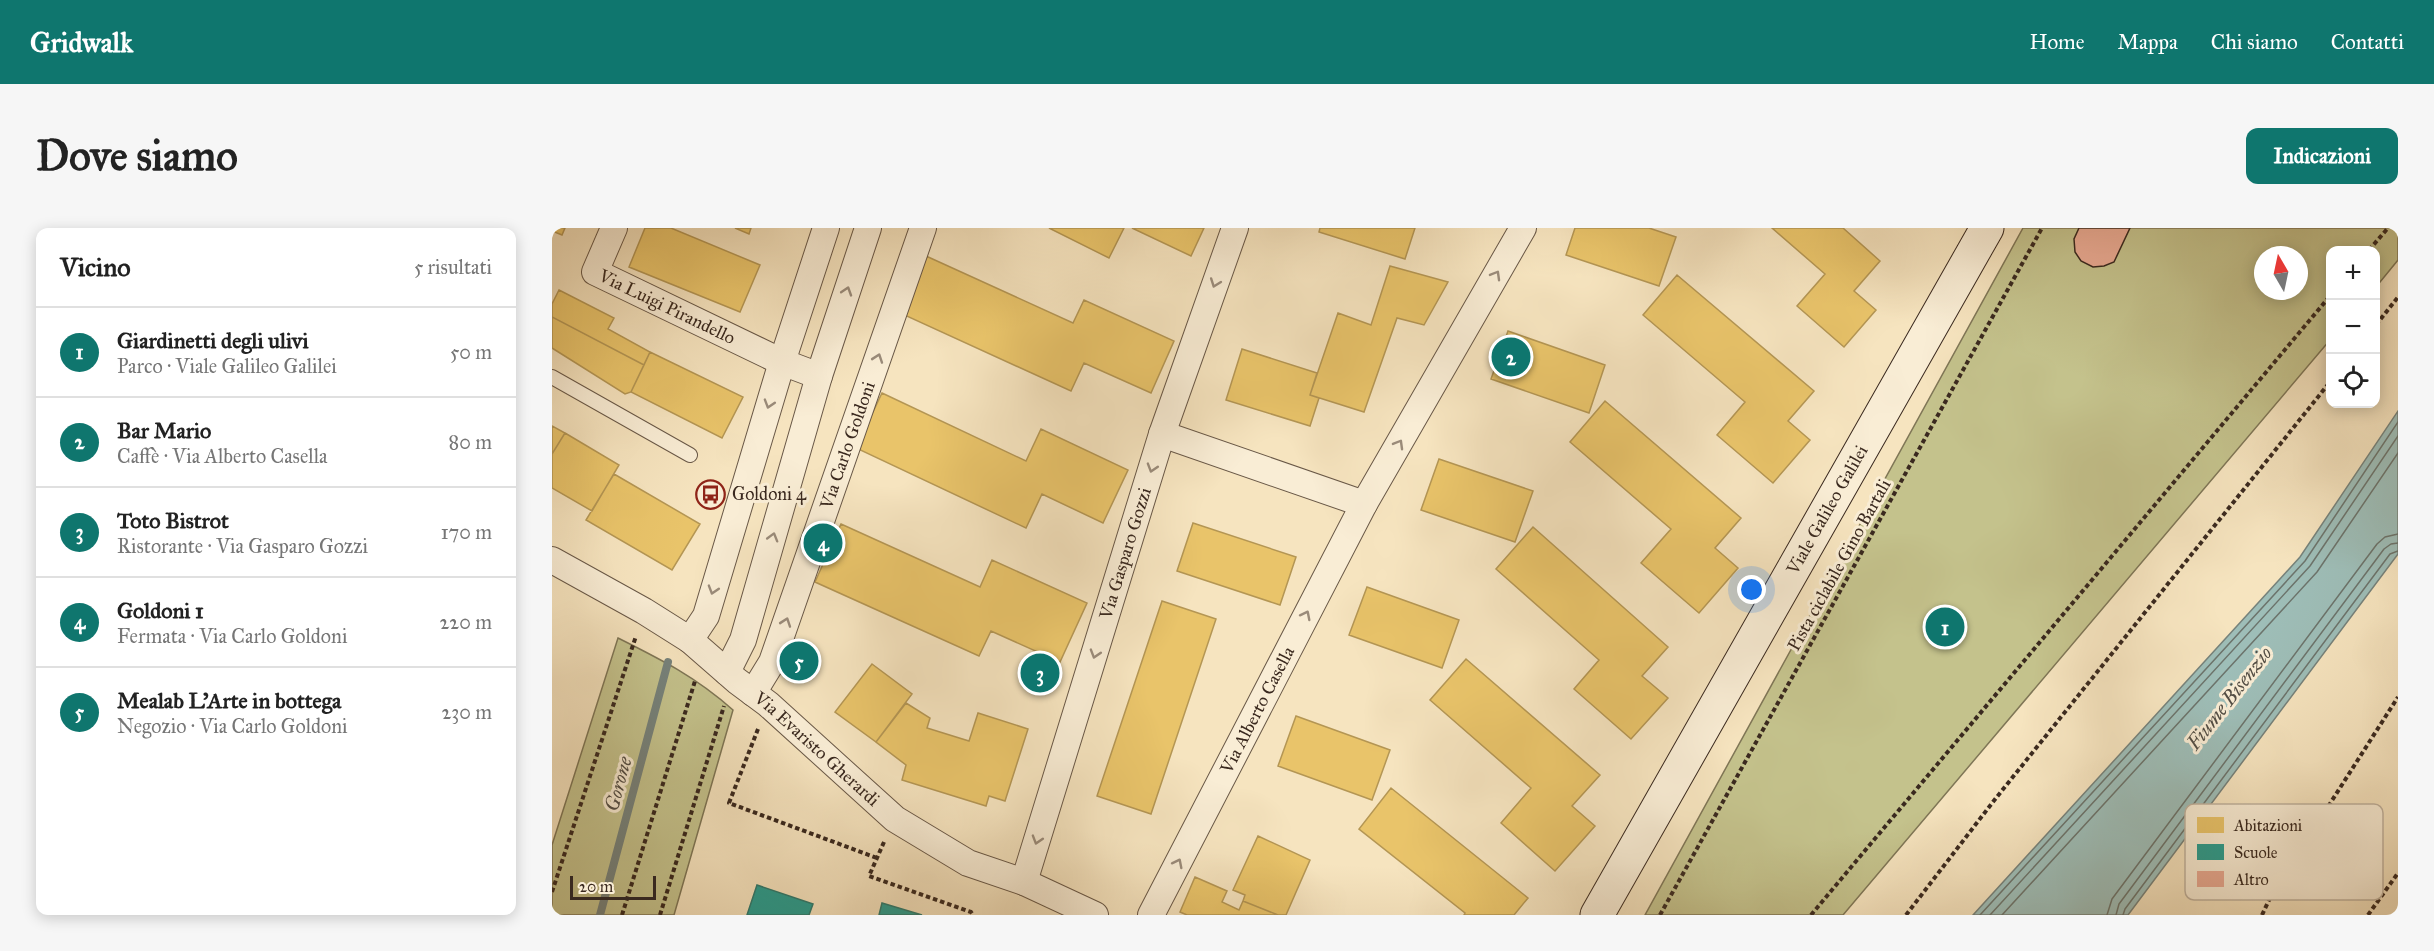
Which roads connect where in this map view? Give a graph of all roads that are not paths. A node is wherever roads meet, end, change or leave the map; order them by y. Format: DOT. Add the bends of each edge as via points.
graph roads {
  1 [pos="614,228"];
  2 [pos="826,228"];
  3 [pos="868,228"];
  4 [pos="923,228"];
  5 [pos="1235,228"];
  6 [pos="1523,228"];
  7 [pos="1987,228"];
  8 [pos="782,362"];
  9 [pos="552,376"];
  10 [pos="819,376"];
  11 [pos="1162,434"];
  12 [pos="690,455"];
  13 [pos="1364,504"];
  14 [pos="552,561"];
  15 [pos="697,646"];
  16 [pos="746,688"];
  17 [pos="1024,882"];
  18 [pos="1095,915"];
  19 [pos="1151,915"];
  20 [pos="1597,915"];
  1 -- 8 [label="street, Via Luigi Pirandello" via="595,272"];
  2 -- 8 [label="street"];
  10 -- 3 [label="street, one-way"];
  16 -- 4 [label="street, Via Carlo Goldoni, one-way" via="772,662"];
  5 -- 11 [label="street, Via Gasparo Gozzi, one-way"];
  13 -- 6 [label="street, Via Alberto Casella, one-way"];
  7 -- 20 [label="main road, Viale Galileo Galilei"];
  8 -- 10 [label="street"];
  8 -- 15 [label="street, one-way"];
  9 -- 12 [label="lane"];
  16 -- 10 [label="street, one-way" via="743,640"];
  11 -- 13 [label="street"];
  11 -- 17 [label="street, Via Gasparo Gozzi, one-way"];
  19 -- 13 [label="street, Via Alberto Casella, one-way"];
  14 -- 15 [label="street, Via Evaristo Gherardi" via="644,611"];
  15 -- 16 [label="street, Via Evaristo Gherardi"];
  16 -- 17 [label="street, Via Evaristo Gherardi" via="895,819 968,863"];
  17 -- 18 [label="street, Via Evaristo Gherardi"];
}
